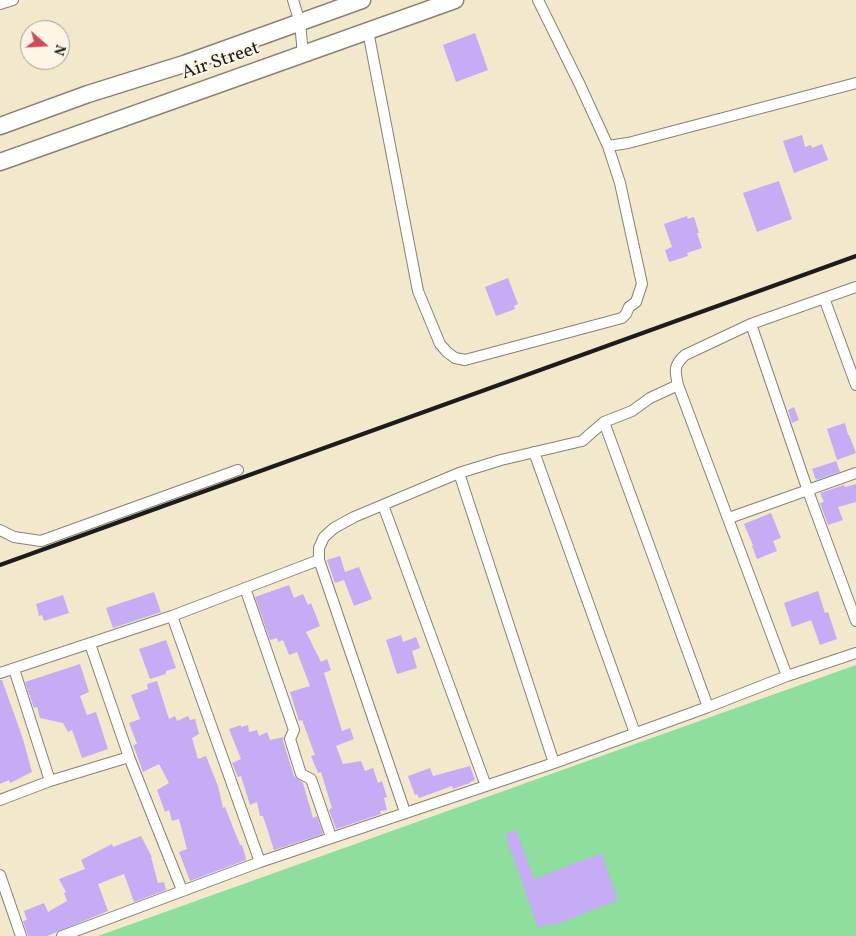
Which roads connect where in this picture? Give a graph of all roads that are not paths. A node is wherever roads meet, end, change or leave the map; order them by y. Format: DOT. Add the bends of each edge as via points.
graph roads {
  1 [pos="13,0"];
  2 [pos="293,0"];
  3 [pos="362,0"];
  4 [pos="455,0"];
  5 [pos="538,0"];
  6 [pos="0,4"];
  7 [pos="300,23"];
  8 [pos="368,31"];
  9 [pos="304,54"];
  10 [pos="856,83"];
  11 [pos="0,126"];
  12 [pos="608,146"];
  13 [pos="0,162"];
  14 [pos="856,287"];
  15 [pos="824,298"];
  16 [pos="751,324"];
  17 [pos="856,384"];
  18 [pos="678,386"];
  19 [pos="604,422"];
  20 [pos="534,452"];
  21 [pos="238,470"];
  22 [pos="458,473"];
  23 [pos="856,473"];
  24 [pos="808,490"];
  25 [pos="383,505"];
  26 [pos="729,518"];
  27 [pos="0,530"];
  28 [pos="319,560"];
  29 [pos="245,588"];
  30 [pos="172,616"];
  31 [pos="856,621"];
  32 [pos="90,644"];
  33 [pos="856,653"];
  34 [pos="14,669"];
  35 [pos="0,673"];
  36 [pos="787,676"];
  37 [pos="708,707"];
  38 [pos="635,733"];
  39 [pos="129,757"];
  40 [pos="554,763"];
  41 [pos="50,781"];
  42 [pos="486,786"];
  43 [pos="0,800"];
  44 [pos="405,812"];
  45 [pos="331,837"];
  46 [pos="260,862"];
  47 [pos="0,875"];
  48 [pos="182,890"];
  49 [pos="21,936"];
  50 [pos="62,936"];
  1 -- 6 [label="street"];
  2 -- 7 [label="street"];
  3 -- 7 [label="main road, Air Street"];
  4 -- 8 [label="main road, Air Street"];
  5 -- 12 [label="street"];
  7 -- 9 [label="street"];
  7 -- 11 [label="main road, Air Street"];
  8 -- 9 [label="main road, Air Street"];
  8 -- 12 [label="street" via="418,291 440,344 455,358 466,360 614,321 622,318 636,302 642,284 620,183"];
  9 -- 13 [label="main road, Air Street"];
  10 -- 12 [label="street"];
  14 -- 15 [label="street"];
  15 -- 16 [label="street"];
  15 -- 17 [label="street"];
  16 -- 18 [label="street" via="677,362"];
  16 -- 24 [label="street"];
  18 -- 19 [label="street"];
  18 -- 26 [label="street"];
  19 -- 20 [label="street" via="582,441"];
  19 -- 37 [label="street"];
  20 -- 22 [label="street"];
  20 -- 38 [label="street"];
  21 -- 27 [label="street" via="41,540 14,537"];
  22 -- 25 [label="street"];
  22 -- 40 [label="street"];
  23 -- 24 [label="street"];
  24 -- 26 [label="street"];
  24 -- 31 [label="street"];
  25 -- 28 [label="street" via="334,528 324,537 319,548"];
  25 -- 42 [label="street"];
  26 -- 36 [label="street"];
  28 -- 29 [label="street"];
  28 -- 44 [label="street"];
  29 -- 30 [label="street"];
  29 -- 45 [label="street" via="294,730 290,739 301,774 311,779"];
  30 -- 32 [label="street"];
  30 -- 46 [label="street"];
  32 -- 34 [label="street"];
  32 -- 39 [label="street"];
  33 -- 36 [label="street"];
  34 -- 35 [label="street"];
  34 -- 41 [label="street"];
  36 -- 37 [label="street"];
  37 -- 38 [label="street"];
  38 -- 40 [label="street"];
  39 -- 41 [label="street"];
  39 -- 48 [label="street"];
  40 -- 42 [label="street"];
  41 -- 43 [label="street"];
  42 -- 44 [label="street"];
  44 -- 45 [label="street"];
  45 -- 46 [label="street"];
  46 -- 48 [label="street"];
  47 -- 49 [label="street"];
  48 -- 50 [label="street"];
}
